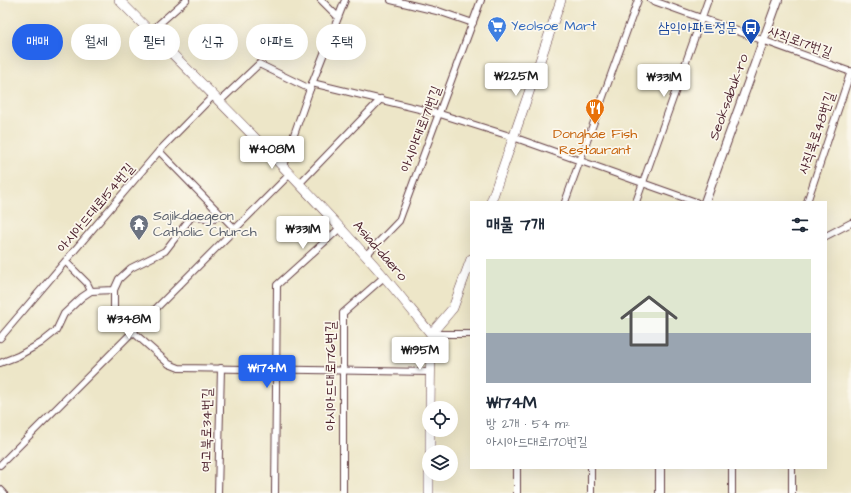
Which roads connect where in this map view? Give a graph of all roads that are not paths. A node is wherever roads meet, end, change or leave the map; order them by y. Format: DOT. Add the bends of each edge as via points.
graph roads {
  1 [pos="120,0"];
  2 [pos="186,0"];
  3 [pos="321,0"];
  4 [pos="345,0"];
  5 [pos="391,0"];
  6 [pos="481,0"];
  7 [pos="561,0"];
  8 [pos="638,0"];
  9 [pos="652,0"];
  10 [pos="708,0"];
  11 [pos="778,0"];
  12 [pos="338,17"];
  13 [pos="702,18"];
  14 [pos="473,23"];
  15 [pos="142,24"];
  16 [pos="159,24"];
  17 [pos="763,41"];
  18 [pos="178,60"];
  19 [pos="851,72"];
  20 [pos="311,86"];
  21 [pos="216,99"];
  22 [pos="381,99"];
  23 [pos="440,114"];
  24 [pos="513,137"];
  25 [pos="159,151"];
  26 [pos="580,161"];
  27 [pos="283,166"];
  28 [pos="290,174"];
  29 [pos="642,183"];
  30 [pos="299,184"];
  31 [pos="491,201"];
  32 [pos="565,201"];
  33 [pos="636,201"];
  34 [pos="693,201"];
  35 [pos="705,201"];
  36 [pos="807,201"];
  37 [pos="222,215"];
  38 [pos="851,223"];
  39 [pos="340,228"];
  40 [pos="235,229"];
  41 [pos="827,235"];
  42 [pos="366,256"];
  43 [pos="66,262"];
  44 [pos="470,262"];
  45 [pos="384,277"];
  46 [pos="114,290"];
  47 [pos="91,291"];
  48 [pos="133,332"];
  49 [pos="431,334"];
  50 [pos="470,334"];
  51 [pos="0,338"];
  52 [pos="0,363"];
  53 [pos="221,368"];
  54 [pos="276,369"];
  55 [pos="343,370"];
  56 [pos="431,372"];
  57 [pos="430,401"];
  58 [pos="0,465"];
  59 [pos="517,469"];
  60 [pos="590,469"];
  61 [pos="660,469"];
  62 [pos="732,469"];
  63 [pos="792,469"];
  64 [pos="430,481"];
  65 [pos="0,490"];
  66 [pos="4,493"];
  67 [pos="218,493"];
  68 [pos="275,493"];
  69 [pos="343,493"];
  70 [pos="429,493"];
  71 [pos="516,493"];
  72 [pos="590,493"];
  73 [pos="660,493"];
  74 [pos="732,493"];
  75 [pos="792,493"];
  1 -- 15 [label="main road, Asiad-daero"];
  2 -- 16 [label="street"];
  3 -- 12 [label="street"];
  4 -- 12 [label="street"];
  5 -- 14 [label="street"];
  6 -- 14 [label="street, 아시아대로171번길"];
  7 -- 24 [label="main road"];
  8 -- 26 [label="street"];
  9 -- 13 [label="street, 사직로17번길"];
  10 -- 13 [label="street"];
  11 -- 17 [label="street, Seoksabuk-ro"];
  12 -- 20 [label="street"];
  13 -- 17 [label="street, 사직로17번길"];
  13 -- 29 [label="street"];
  14 -- 23 [label="street, 아시아대로171번길"];
  17 -- 19 [label="street, 사직로17번길"];
  17 -- 35 [label="street, Seoksabuk-ro"];
  18 -- 21 [label="main road, Asiad-daero"];
  19 -- 36 [label="street, 사직북로48번길"];
  20 -- 21 [label="street" via="259,64"];
  20 -- 22 [label="street"];
  20 -- 27 [label="street"];
  21 -- 25 [label="street, 아시아드대로154번길"];
  21 -- 27 [label="main road, Asiad-daero"];
  22 -- 23 [label="street"];
  22 -- 30 [label="street"];
  23 -- 24 [label="street"];
  23 -- 42 [label="street, 아시아대로171번길" via="399,221"];
  24 -- 26 [label="street"];
  24 -- 31 [label="main road"];
  25 -- 37 [label="street"];
  25 -- 43 [label="street, 아시아드대로154번길"];
  26 -- 29 [label="street"];
  26 -- 32 [label="street"];
  27 -- 28 [label="main road, Asiad-daero"];
  28 -- 30 [label="main road, Asiad-daero"];
  28 -- 40 [label="street"];
  29 -- 33 [label="street"];
  29 -- 34 [label="street"];
  30 -- 39 [label="main road, Asiad-daero"];
  37 -- 40 [label="street"];
  37 -- 46 [label="street" via="212,219 192,216 165,251 131,268 118,279"];
  38 -- 41 [label="street"];
  39 -- 42 [label="main road, Asiad-daero"];
  39 -- 54 [label="street" via="277,285"];
  40 -- 48 [label="street"];
  42 -- 45 [label="main road, Asiad-daero"];
  43 -- 47 [label="street" via="87,283"];
  43 -- 51 [label="street, 아시아드대로154번길"];
  44 -- 49 [label="main road" via="453,308"];
  45 -- 49 [label="main road, Asiad-daero"];
  45 -- 55 [label="street, 아시아드대로176번길" via="343,313"];
  46 -- 47 [label="street"];
  46 -- 48 [label="street" via="114,309"];
  47 -- 52 [label="street" via="64,314 56,331 41,343"];
  48 -- 53 [label="street" via="169,364 179,368"];
  48 -- 58 [label="street"];
  49 -- 50 [label="street"];
  49 -- 56 [label="main road"];
  53 -- 54 [label="street"];
  53 -- 67 [label="street, 여고북로34번길"];
  54 -- 55 [label="street"];
  54 -- 68 [label="street"];
  55 -- 56 [label="street"];
  55 -- 69 [label="street, 아시아드대로176번길"];
  56 -- 57 [label="main road"];
  59 -- 71 [label="street"];
  60 -- 72 [label="street"];
  61 -- 73 [label="street"];
  62 -- 74 [label="street"];
  63 -- 75 [label="street"];
  64 -- 70 [label="main road"];
  65 -- 66 [label="street"];
}
